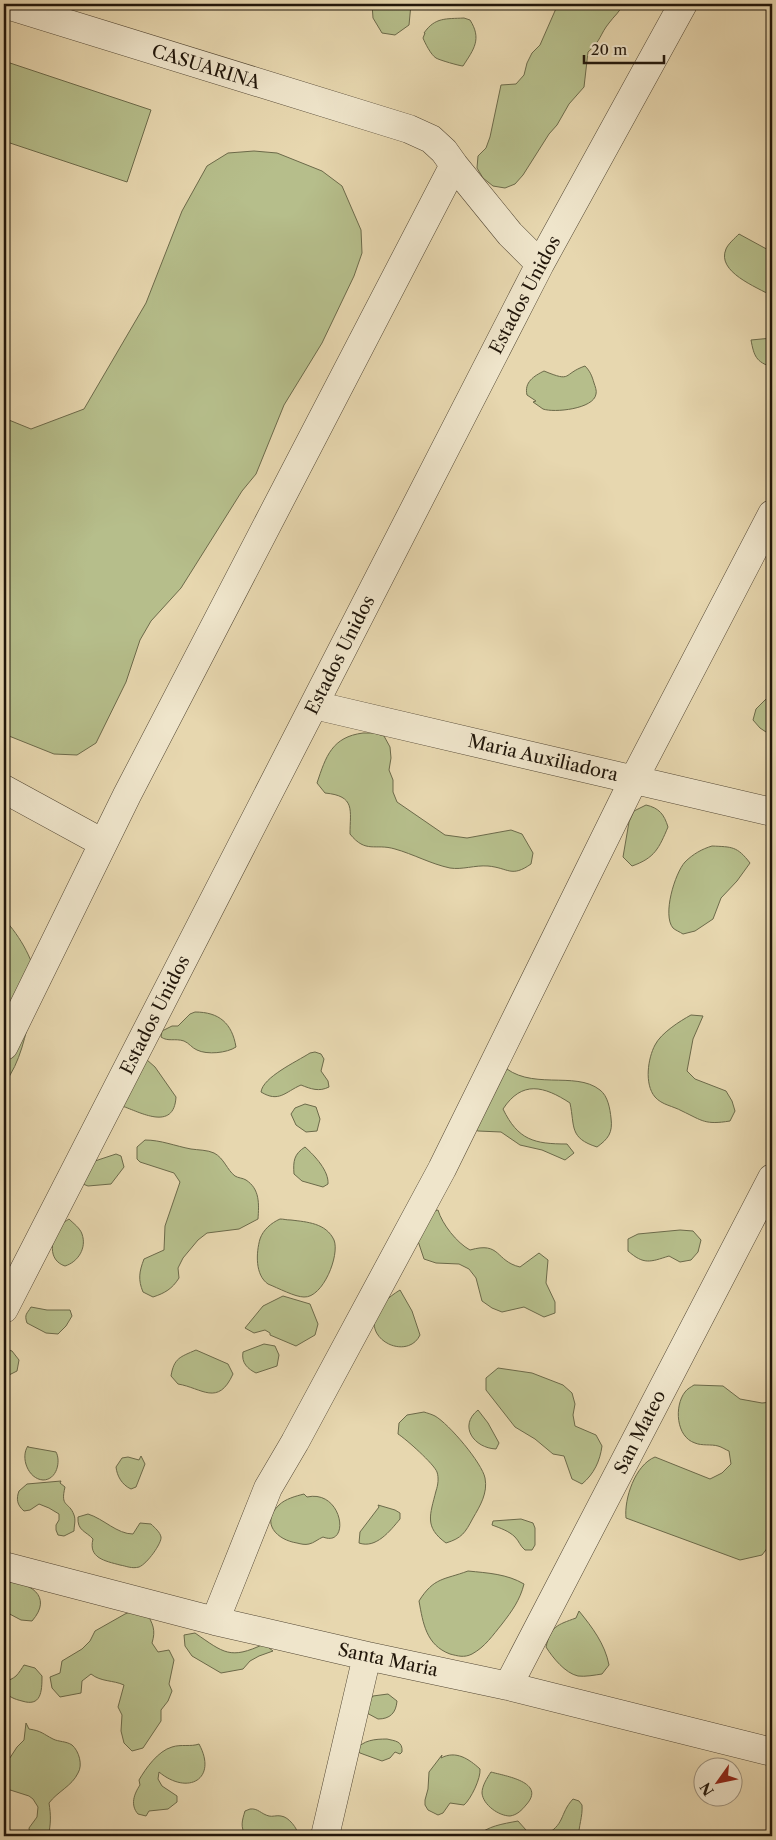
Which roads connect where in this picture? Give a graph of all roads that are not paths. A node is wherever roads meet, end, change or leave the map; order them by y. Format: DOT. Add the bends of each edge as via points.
graph roads {
  1 [pos="4,4"];
  2 [pos="683,4"];
  3 [pos="454,165"];
  4 [pos="540,264"];
  5 [pos="772,514"];
  6 [pos="314,705"];
  7 [pos="634,779"];
  8 [pos="4,788"];
  9 [pos="772,812"];
  10 [pos="103,843"];
  11 [pos="4,1046"];
  12 [pos="772,1178"];
  13 [pos="4,1309"];
  14 [pos="4,1566"];
  15 [pos="215,1621"];
  16 [pos="367,1656"];
  17 [pos="508,1686"];
  18 [pos="772,1752"];
  19 [pos="325,1836"];
  1 -- 3 [label="street, CASUARINA" via="409,130 431,139"];
  2 -- 4 [label="street, Estados Unidos"];
  3 -- 4 [label="street, CASUARINA" via="510,234"];
  3 -- 10 [label="street"];
  4 -- 6 [label="street, Estados Unidos"];
  5 -- 7 [label="street"];
  6 -- 7 [label="street, Maria Auxiliadora"];
  6 -- 13 [label="street, Estados Unidos"];
  7 -- 9 [label="street, Maria Auxiliadora"];
  7 -- 15 [label="street" via="442,1169 268,1488"];
  8 -- 10 [label="street"];
  10 -- 11 [label="street"];
  12 -- 17 [label="street, San Mateo"];
  14 -- 15 [label="street, Santa Maria"];
  15 -- 16 [label="street, Santa Maria"];
  16 -- 17 [label="street, Santa Maria"];
  16 -- 19 [label="street"];
  17 -- 18 [label="street, Santa Maria"];
}
